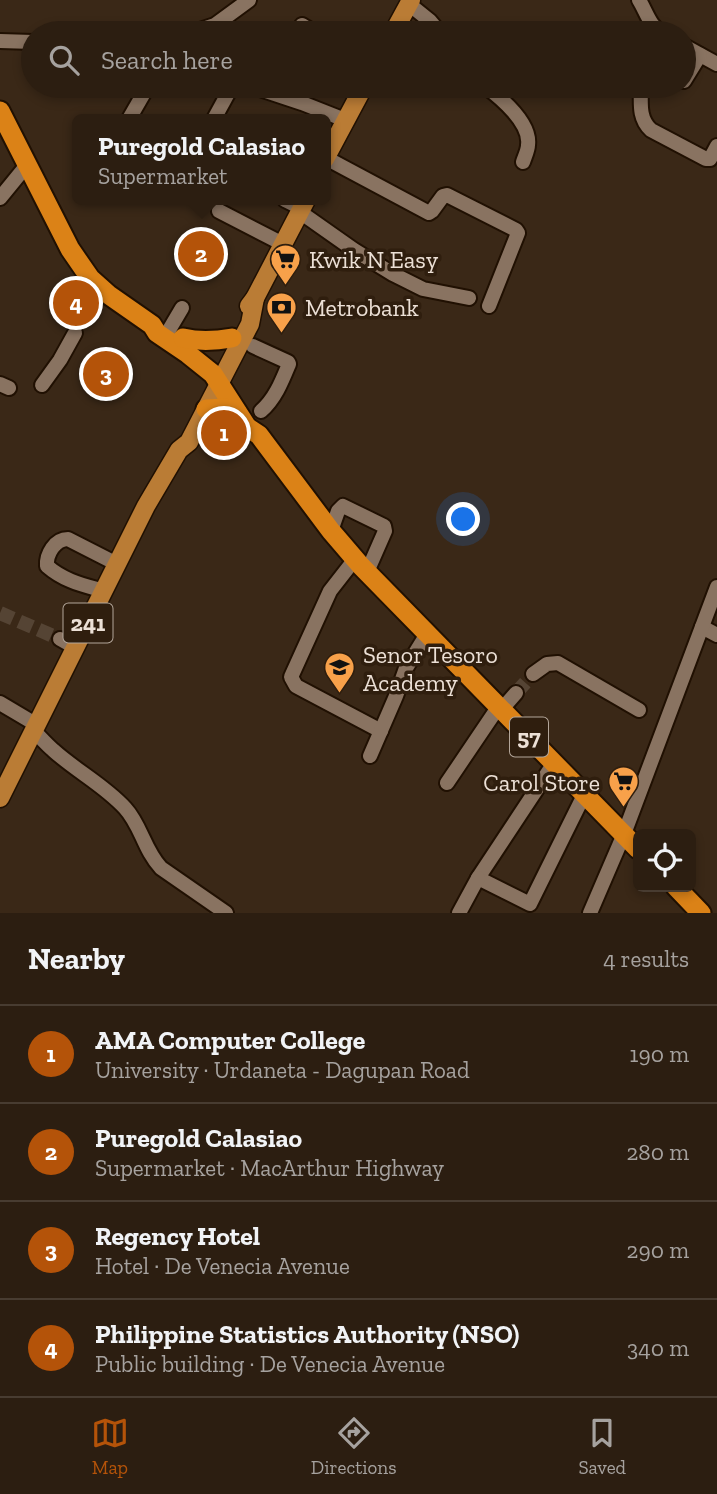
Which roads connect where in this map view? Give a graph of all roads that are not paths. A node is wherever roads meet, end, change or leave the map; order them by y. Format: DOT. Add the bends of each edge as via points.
graph roads {
  1 [pos="249,0"];
  2 [pos="639,0"];
  3 [pos="405,3"];
  4 [pos="220,21"];
  5 [pos="398,21"];
  6 [pos="430,21"];
  7 [pos="650,21"];
  8 [pos="0,41"];
  9 [pos="21,42"];
  10 [pos="696,53"];
  11 [pos="700,55"];
  12 [pos="696,62"];
  13 [pos="717,64"];
  14 [pos="141,98"];
  15 [pos="225,98"];
  16 [pos="287,98"];
  17 [pos="357,98"];
  18 [pos="501,98"];
  19 [pos="641,98"];
  20 [pos="0,111"];
  21 [pos="132,114"];
  22 [pos="217,114"];
  23 [pos="330,114"];
  24 [pos="331,114"];
  25 [pos="345,120"];
  26 [pos="717,148"];
  27 [pos="331,149"];
  28 [pos="331,162"];
  29 [pos="523,162"];
  30 [pos="27,165"];
  31 [pos="0,198"];
  32 [pos="302,206"];
  33 [pos="219,211"];
  34 [pos="283,244"];
  35 [pos="255,298"];
  36 [pos="468,298"];
  37 [pos="489,306"];
  38 [pos="182,308"];
  39 [pos="168,331"];
  40 [pos="75,333"];
  41 [pos="232,338"];
  42 [pos="253,346"];
  43 [pos="219,373"];
  44 [pos="42,385"];
  45 [pos="206,409"];
  46 [pos="261,411"];
  47 [pos="237,412"];
  48 [pos="259,435"];
  49 [pos="179,450"];
  50 [pos="331,531"];
  51 [pos="117,564"];
  52 [pos="361,566"];
  53 [pos="717,587"];
  54 [pos="104,591"];
  55 [pos="702,627"];
  56 [pos="427,634"];
  57 [pos="717,635"];
  58 [pos="533,674"];
  59 [pos="516,692"];
  60 [pos="0,703"];
  61 [pos="500,707"];
  62 [pos="639,709"];
  63 [pos="35,728"];
  64 [pos="381,731"];
  65 [pos="370,755"];
  66 [pos="554,763"];
  67 [pos="447,783"];
  68 [pos="584,793"];
  69 [pos="0,798"];
  70 [pos="624,834"];
  71 [pos="633,844"];
  72 [pos="478,878"];
  73 [pos="681,892"];
  74 [pos="528,909"];
  75 [pos="226,913"];
  76 [pos="459,913"];
  77 [pos="590,913"];
  78 [pos="701,913"];
  1 -- 4 [label="street"];
  2 -- 7 [label="street"];
  3 -- 5 [label="main road"];
  3 -- 6 [label="street"];
  8 -- 9 [label="street"];
  10 -- 11 [label="street"];
  11 -- 12 [label="street"];
  11 -- 13 [label="street"];
  14 -- 21 [label="street"];
  15 -- 22 [label="street"];
  16 -- 23 [label="street"];
  17 -- 25 [label="main road"];
  18 -- 29 [label="street" via="524,127 529,143"];
  19 -- 26 [label="street" via="641,117 650,130 706,159"];
  20 -- 30 [label="highway, 57"];
  24 -- 25 [label="street"];
  25 -- 27 [label="main road"];
  28 -- 37 [label="street" via="429,213 447,195 516,230"];
  30 -- 31 [label="street"];
  30 -- 39 [label="highway, 57" via="91,290 108,295"];
  32 -- 34 [label="main road, 241"];
  32 -- 36 [label="street" via="354,250 393,274 424,289"];
  33 -- 34 [label="street"];
  34 -- 35 [label="main road, 241"];
  35 -- 41 [label="main road, 241"];
  35 -- 43 [label="main road, 241" via="250,324"];
  38 -- 39 [label="street"];
  39 -- 41 [label="highway" via="195,341"];
  39 -- 43 [label="highway, 57"];
  39 -- 43 [label="highway, 57" via="157,333"];
  40 -- 44 [label="street"];
  41 -- 43 [label="main road, 241"];
  42 -- 46 [label="street" via="289,364 270,404"];
  43 -- 45 [label="main road, 241"];
  43 -- 47 [label="highway, 57"];
  43 -- 48 [label="highway, 57" via="257,422"];
  43 -- 49 [label="main road, 241" via="180,437"];
  45 -- 47 [label="highway"];
  45 -- 49 [label="main road, 241" via="189,442"];
  47 -- 48 [label="highway, 57"];
  48 -- 50 [label="highway, 57"];
  49 -- 51 [label="main road, 241"];
  50 -- 52 [label="highway, 57"];
  50 -- 52 [label="street" via="343,506 384,526"];
  51 -- 54 [label="main road, 241"];
  51 -- 54 [label="street" via="63,538 48,555 47,566 57,575"];
  52 -- 56 [label="highway, 57"];
  52 -- 64 [label="street" via="330,591 292,677 296,686"];
  53 -- 55 [label="street"];
  54 -- 63 [label="main road, 241" via="68,643"];
  55 -- 57 [label="street"];
  55 -- 70 [label="street"];
  56 -- 61 [label="highway, 57"];
  56 -- 64 [label="street" via="406,668"];
  58 -- 62 [label="street" via="547,664 558,663"];
  59 -- 61 [label="street"];
  60 -- 63 [label="street"];
  61 -- 66 [label="highway, 57"];
  61 -- 67 [label="street"];
  63 -- 69 [label="main road, 241"];
  63 -- 75 [label="street" via="54,751 123,805 161,868"];
  64 -- 65 [label="street"];
  66 -- 68 [label="highway, 57"];
  66 -- 72 [label="street"];
  68 -- 70 [label="highway, 57"];
  68 -- 74 [label="street"];
  70 -- 71 [label="highway, 57"];
  70 -- 77 [label="street"];
  72 -- 74 [label="street"];
  72 -- 76 [label="street"];
  73 -- 78 [label="highway"];
}
